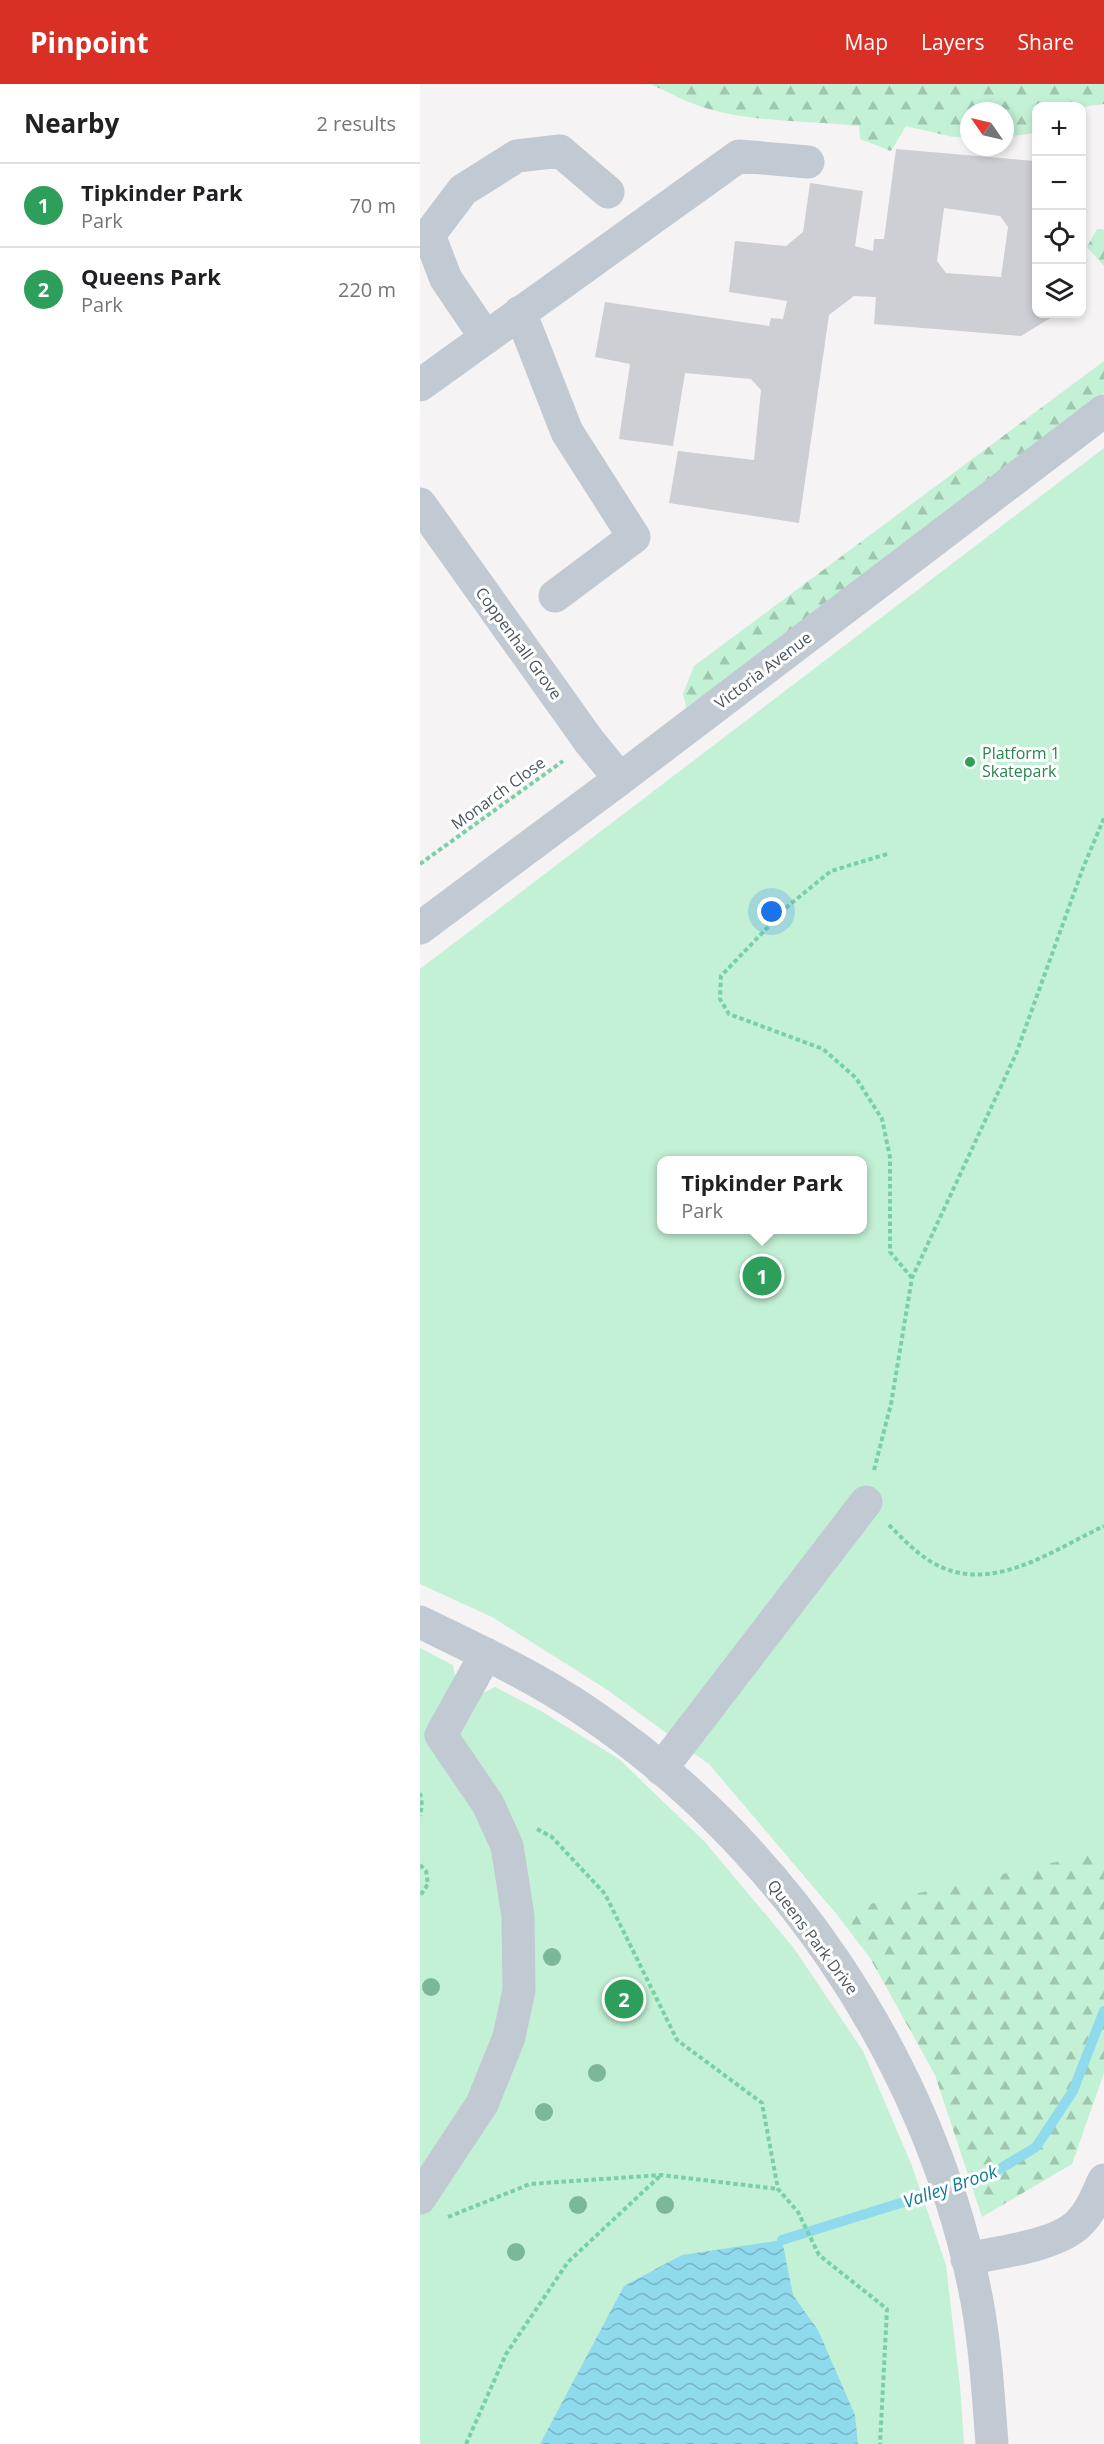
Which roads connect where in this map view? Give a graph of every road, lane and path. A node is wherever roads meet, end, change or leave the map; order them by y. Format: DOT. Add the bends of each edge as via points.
graph roads {
  1 [pos="808,162"];
  2 [pos="608,192"];
  3 [pos="520,312"];
  4 [pos="486,338"];
  5 [pos="420,385"];
  6 [pos="1104,411"];
  7 [pos="420,504"];
  8 [pos="555,596"];
  9 [pos="589,741"];
  10 [pos="620,779"];
  11 [pos="1104,818"];
  12 [pos="887,854"];
  13 [pos="420,864"];
  14 [pos="420,928"];
  15 [pos="912,1278"];
  16 [pos="866,1502"];
  17 [pos="1104,1526"];
  18 [pos="420,1622"];
  19 [pos="486,1654"];
  20 [pos="661,1769"];
  21 [pos="420,1793"];
  22 [pos="488,1804"];
  23 [pos="420,1816"];
  24 [pos="420,1865"];
  25 [pos="420,1896"];
  26 [pos="661,2175"];
  27 [pos="1104,2180"];
  28 [pos="778,2189"];
  29 [pos="431,2209"];
  30 [pos="967,2259"];
  31 [pos="466,2444"];
  32 [pos="880,2444"];
  33 [pos="992,2444"];
  1 -- 3 [label="street" via="739,156"];
  2 -- 4 [label="street" via="560,151 517,156 463,190 429,235 446,279"];
  3 -- 4 [label="street"];
  3 -- 8 [label="street" via="567,432 634,537"];
  4 -- 5 [label="street"];
  6 -- 10 [label="street, Victoria Avenue"];
  7 -- 9 [label="street, Coppenhall Grove"];
  9 -- 10 [label="street, Coppenhall Grove"];
  9 -- 13 [label="path, Monarch Close"];
  10 -- 14 [label="street, Victoria Avenue"];
  11 -- 15 [label="path" via="1016,1054"];
  12 -- 15 [label="path" via="831,871 788,906 721,976 720,999 729,1014 823,1049 856,1078 882,1119 890,1157 890,1252"];
  15 -- 16 [label="path" via="891,1404"];
  16 -- 17 [label="path" via="911,1546 935,1564 961,1574 994,1575"];
  16 -- 20 [label="street"];
  18 -- 19 [label="street, Queens Park Drive"];
  19 -- 20 [label="street, Queens Park Drive" via="585,1710"];
  19 -- 22 [label="street" via="441,1735"];
  20 -- 30 [label="street, Queens Park Drive" via="715,1818 757,1864 854,1988 909,2094 935,2156"];
  21 -- 23 [label="path"];
  22 -- 28 [label="path" via="552,1837 605,1893 677,2040 762,2103"];
  22 -- 29 [label="street" via="507,1846 518,1916 519,1990 509,2037 482,2104"];
  24 -- 25 [label="path" via="428,1877"];
  26 -- 28 [label="path"];
  26 -- 29 [label="path" via="530,2184"];
  26 -- 31 [label="path" via="568,2262 506,2354"];
  27 -- 30 [label="street" via="1089,2210 1069,2232 1047,2241"];
  28 -- 32 [label="path" via="798,2212 819,2255 888,2309"];
  30 -- 33 [label="street, Queens Park Drive" via="984,2353"];
}
